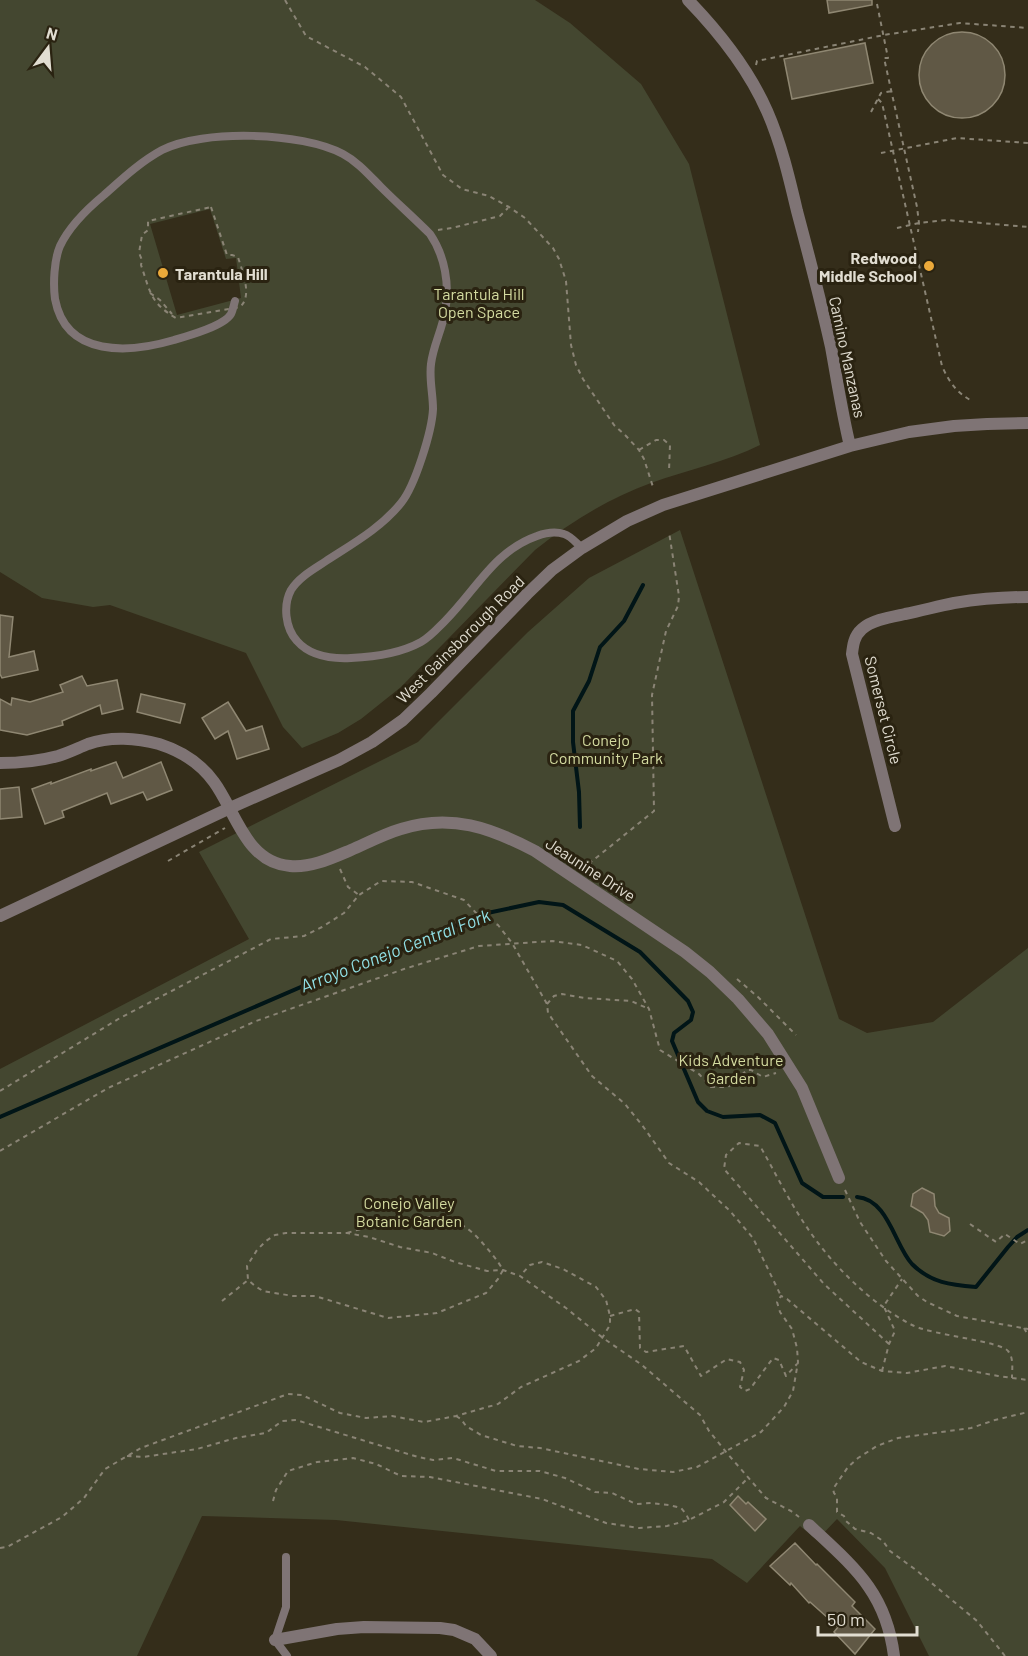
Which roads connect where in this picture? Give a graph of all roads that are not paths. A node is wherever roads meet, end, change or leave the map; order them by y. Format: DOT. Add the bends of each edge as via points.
graph roads {
  1 [pos="688,0"];
  2 [pos="234,305"];
  3 [pos="1028,423"];
  4 [pos="850,446"];
  5 [pos="582,548"];
  6 [pos="1028,597"];
  7 [pos="0,762"];
  8 [pos="230,808"];
  9 [pos="895,826"];
  10 [pos="0,916"];
  11 [pos="839,1178"];
  12 [pos="809,1525"];
  13 [pos="285,1557"];
  14 [pos="275,1640"];
  15 [pos="287,1656"];
  16 [pos="491,1656"];
  17 [pos="894,1656"];
  1 -- 4 [label="street, Camino Manzanas" via="719,34 767,110 783,156 830,346"];
  2 -- 5 [label="lane" via="231,314 212,327 158,345 118,348 85,342 65,324 57,306 53,285 59,248 90,207 135,168 163,150 186,142 264,136 313,142 343,154 363,168 430,234 443,262 445,313 430,367 433,412 416,475 392,513 293,588 286,611 289,627 307,651 349,658 396,651 422,641 436,630 511,548 546,533 564,534"];
  3 -- 4 [label="street" via="954,426"];
  4 -- 5 [label="street, West Gainsborough Road" via="663,505"];
  5 -- 8 [label="street, West Gainsborough Road" via="552,570 402,720 339,760"];
  6 -- 9 [label="street, Somerset Circle" via="954,603 902,615 868,624 856,637 852,654"];
  7 -- 8 [label="street, Jeaunine Drive" via="30,762 112,739 160,744 186,755 202,768"];
  8 -- 10 [label="street, West Gainsborough Road"];
  8 -- 11 [label="street, Jeaunine Drive" via="255,850 268,860 288,866 307,866 421,823 445,822 491,830 535,851 685,952 738,999 768,1034 802,1088"];
  12 -- 17 [label="street" via="873,1591 887,1620"];
  13 -- 14 [label="lane" via="286,1608"];
  14 -- 15 [label="lane"];
  14 -- 16 [label="street" via="364,1627 440,1628 475,1638"];
}
